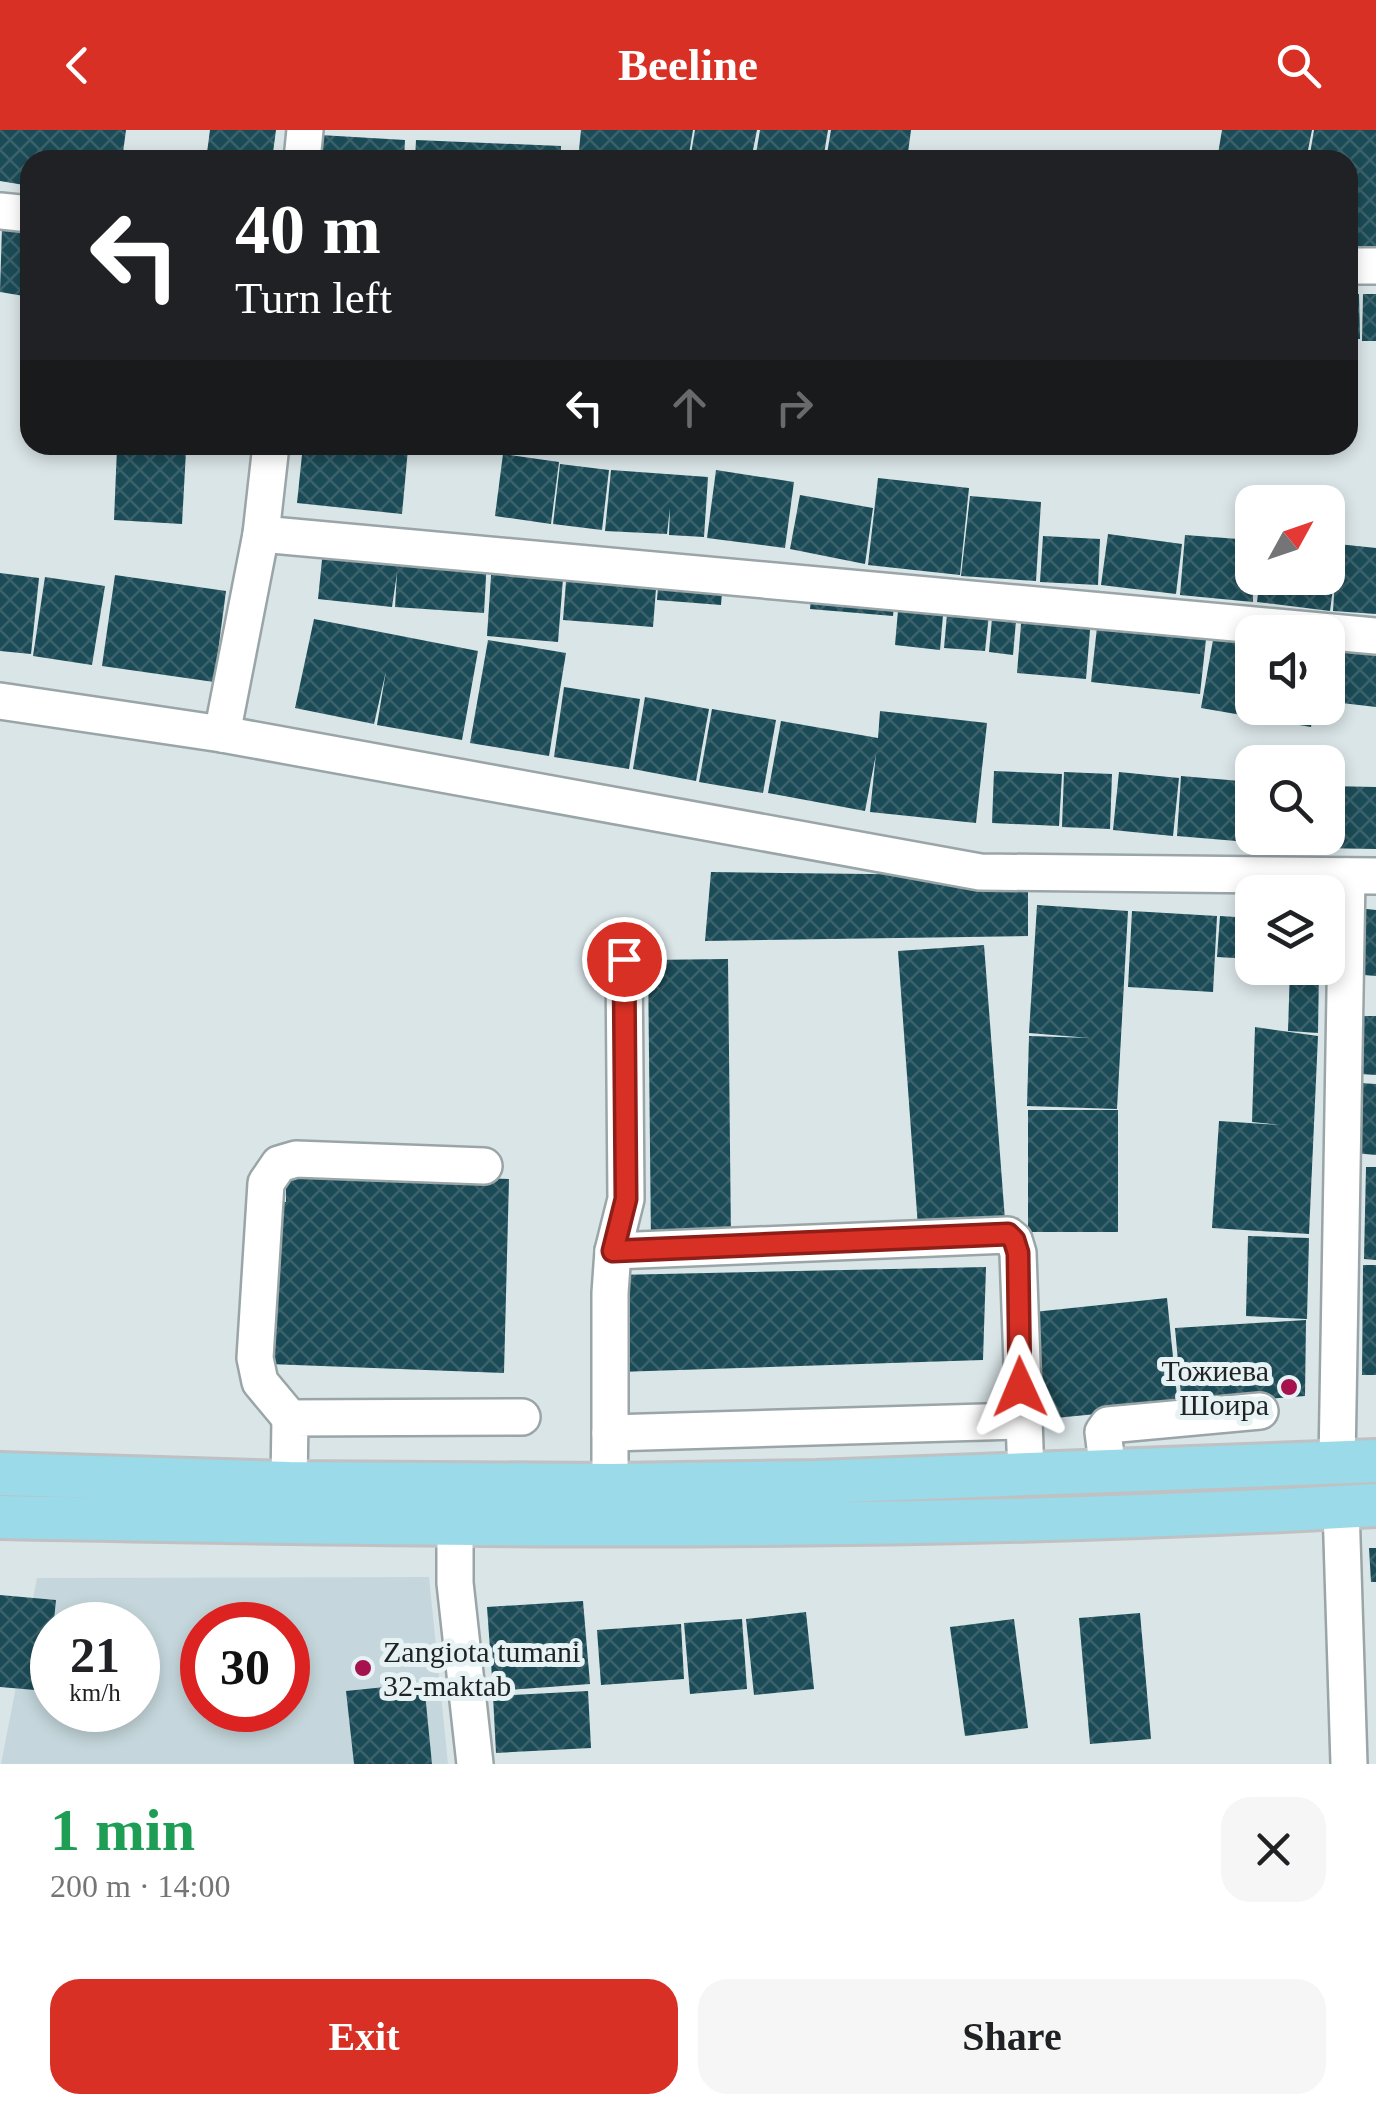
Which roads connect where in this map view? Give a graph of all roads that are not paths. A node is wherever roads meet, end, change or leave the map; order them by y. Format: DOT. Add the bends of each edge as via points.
graph roads {
  1 [pos="270,455"];
  2 [pos="261,534"];
  3 [pos="1376,636"];
  4 [pos="0,702"];
  5 [pos="222,734"];
  6 [pos="1361,876"];
  7 [pos="624,959"];
  8 [pos="484,1166"];
  9 [pos="613,1251"];
  10 [pos="1260,1411"];
  11 [pos="522,1417"];
  12 [pos="290,1418"];
  13 [pos="1021,1421"];
  14 [pos="610,1433"];
  15 [pos="1356,1462"];
  16 [pos="1108,1471"];
  17 [pos="0,1474"];
  18 [pos="1026,1475"];
  19 [pos="290,1483"];
  20 [pos="610,1486"];
  21 [pos="1358,1506"];
  22 [pos="0,1517"];
  23 [pos="455,1526"];
  24 [pos="476,1764"];
  25 [pos="1349,1764"];
  1 -- 2 [label="street"];
  2 -- 3 [label="street"];
  2 -- 5 [label="street"];
  4 -- 5 [label="street"];
  5 -- 6 [label="street" via="980,872"];
  6 -- 15 [label="street"];
  7 -- 9 [label="street" via="626,1199"];
  8 -- 12 [label="street" via="296,1158 278,1164 266,1182 255,1358 260,1382"];
  9 -- 13 [label="street" via="1008,1234 1018,1253"];
  9 -- 14 [label="street"];
  10 -- 16 [label="street" via="1108,1425"];
  11 -- 12 [label="street"];
  12 -- 19 [label="street"];
  13 -- 14 [label="street"];
  13 -- 18 [label="street"];
  14 -- 20 [label="street"];
  15 -- 16 [label="main road"];
  16 -- 18 [label="main road"];
  17 -- 19 [label="main road"];
  18 -- 20 [label="main road"];
  19 -- 20 [label="main road"];
  21 -- 23 [label="main road" via="894,1522"];
  21 -- 25 [label="street"];
  22 -- 23 [label="main road"];
  23 -- 24 [label="street"];
}
